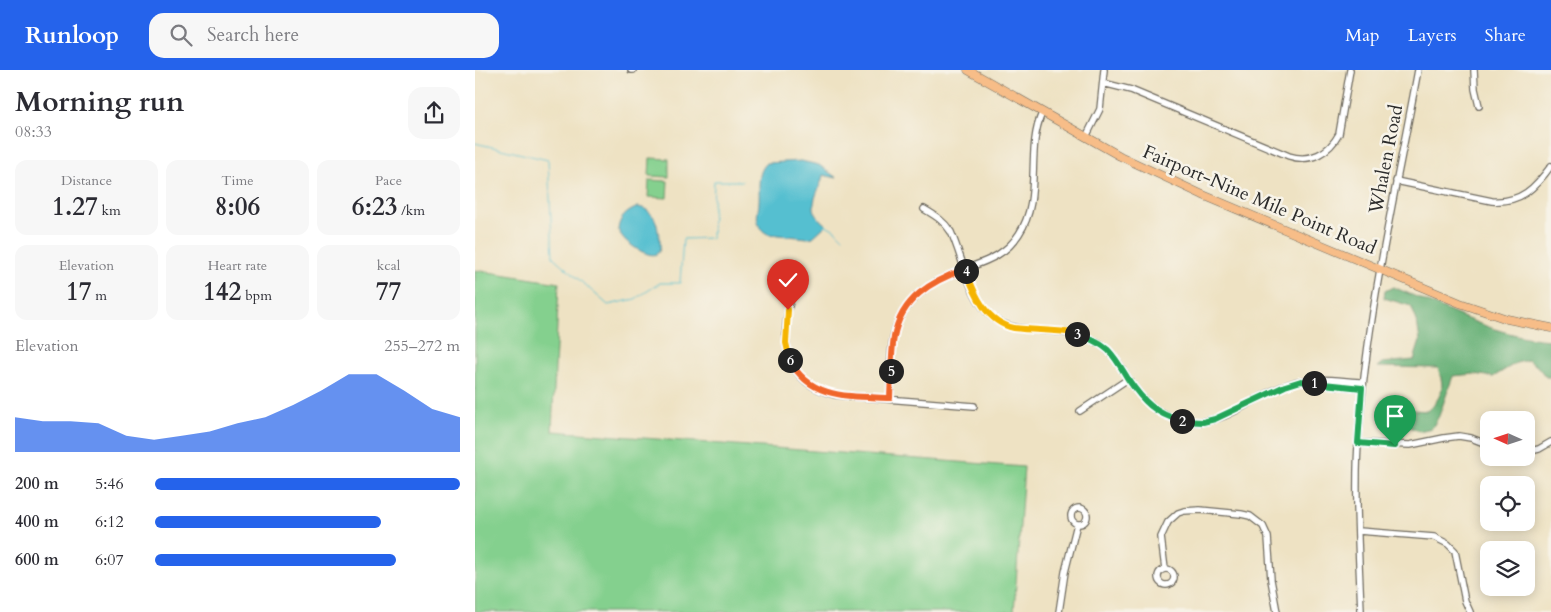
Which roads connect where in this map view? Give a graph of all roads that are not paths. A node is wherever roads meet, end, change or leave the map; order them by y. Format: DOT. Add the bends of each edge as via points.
graph roads {
  1 [pos="968,70"];
  2 [pos="1104,70"];
  3 [pos="1350,70"];
  4 [pos="1418,70"];
  5 [pos="1474,70"];
  6 [pos="1103,83"];
  7 [pos="1479,106"];
  8 [pos="1042,113"];
  9 [pos="1085,137"];
  10 [pos="1551,166"];
  11 [pos="1397,181"];
  12 [pos="924,209"];
  13 [pos="965,269"];
  14 [pos="1380,269"];
  15 [pos="791,298"];
  16 [pos="1551,328"];
  17 [pos="1128,379"];
  18 [pos="1363,385"];
  19 [pos="890,398"];
  20 [pos="973,406"];
  21 [pos="1080,411"];
  22 [pos="1480,441"];
  23 [pos="1551,442"];
  24 [pos="1358,443"];
  25 [pos="1535,450"];
  26 [pos="1077,524"];
  27 [pos="1359,531"];
  28 [pos="1165,569"];
  29 [pos="1059,612"];
  30 [pos="1277,612"];
  31 [pos="1361,612"];
  32 [pos="1470,612"];
  1 -- 8 [label="main road, Fairport-Nine Mile Point Road"];
  2 -- 6 [label="street"];
  3 -- 6 [label="street" via="1339,134 1324,152 1305,159 1284,154 1131,90"];
  4 -- 11 [label="street, Whalen Road"];
  5 -- 7 [label="street"];
  6 -- 9 [label="street" via="1100,109"];
  8 -- 9 [label="main road, Fairport-Nine Mile Point Road"];
  8 -- 13 [label="street" via="1036,127 1031,199 1025,223 1003,252"];
  9 -- 14 [label="main road, Fairport-Nine Mile Point Road" via="1187,187"];
  10 -- 11 [label="street" via="1528,192 1501,202"];
  11 -- 14 [label="street, Whalen Road"];
  12 -- 13 [label="street" via="946,224"];
  13 -- 17 [label="street" via="979,301 994,318 1013,328 1066,332 1092,340 1107,349"];
  13 -- 19 [label="street" via="933,282 903,311 894,335"];
  14 -- 16 [label="main road, Fairport-Nine Mile Point Road" via="1483,312"];
  14 -- 18 [label="street, Whalen Road" via="1369,326"];
  15 -- 19 [label="street" via="786,324 787,351 793,366 805,381 836,395"];
  17 -- 18 [label="street" via="1143,400 1160,413 1192,422 1215,419 1301,381 1329,380"];
  17 -- 21 [label="street"];
  18 -- 24 [label="street, Whalen Road"];
  19 -- 20 [label="street"];
  22 -- 24 [label="street" via="1459,436 1405,445"];
  23 -- 25 [label="street"];
  24 -- 27 [label="street, Whalen Road"];
  26 -- 29 [label="street"];
  27 -- 31 [label="street, Whalen Road"];
  27 -- 32 [label="street" via="1427,535 1448,544 1457,556"];
  28 -- 30 [label="street" via="1161,537 1167,522 1178,513 1200,510 1250,516 1263,526 1268,537"];
}
